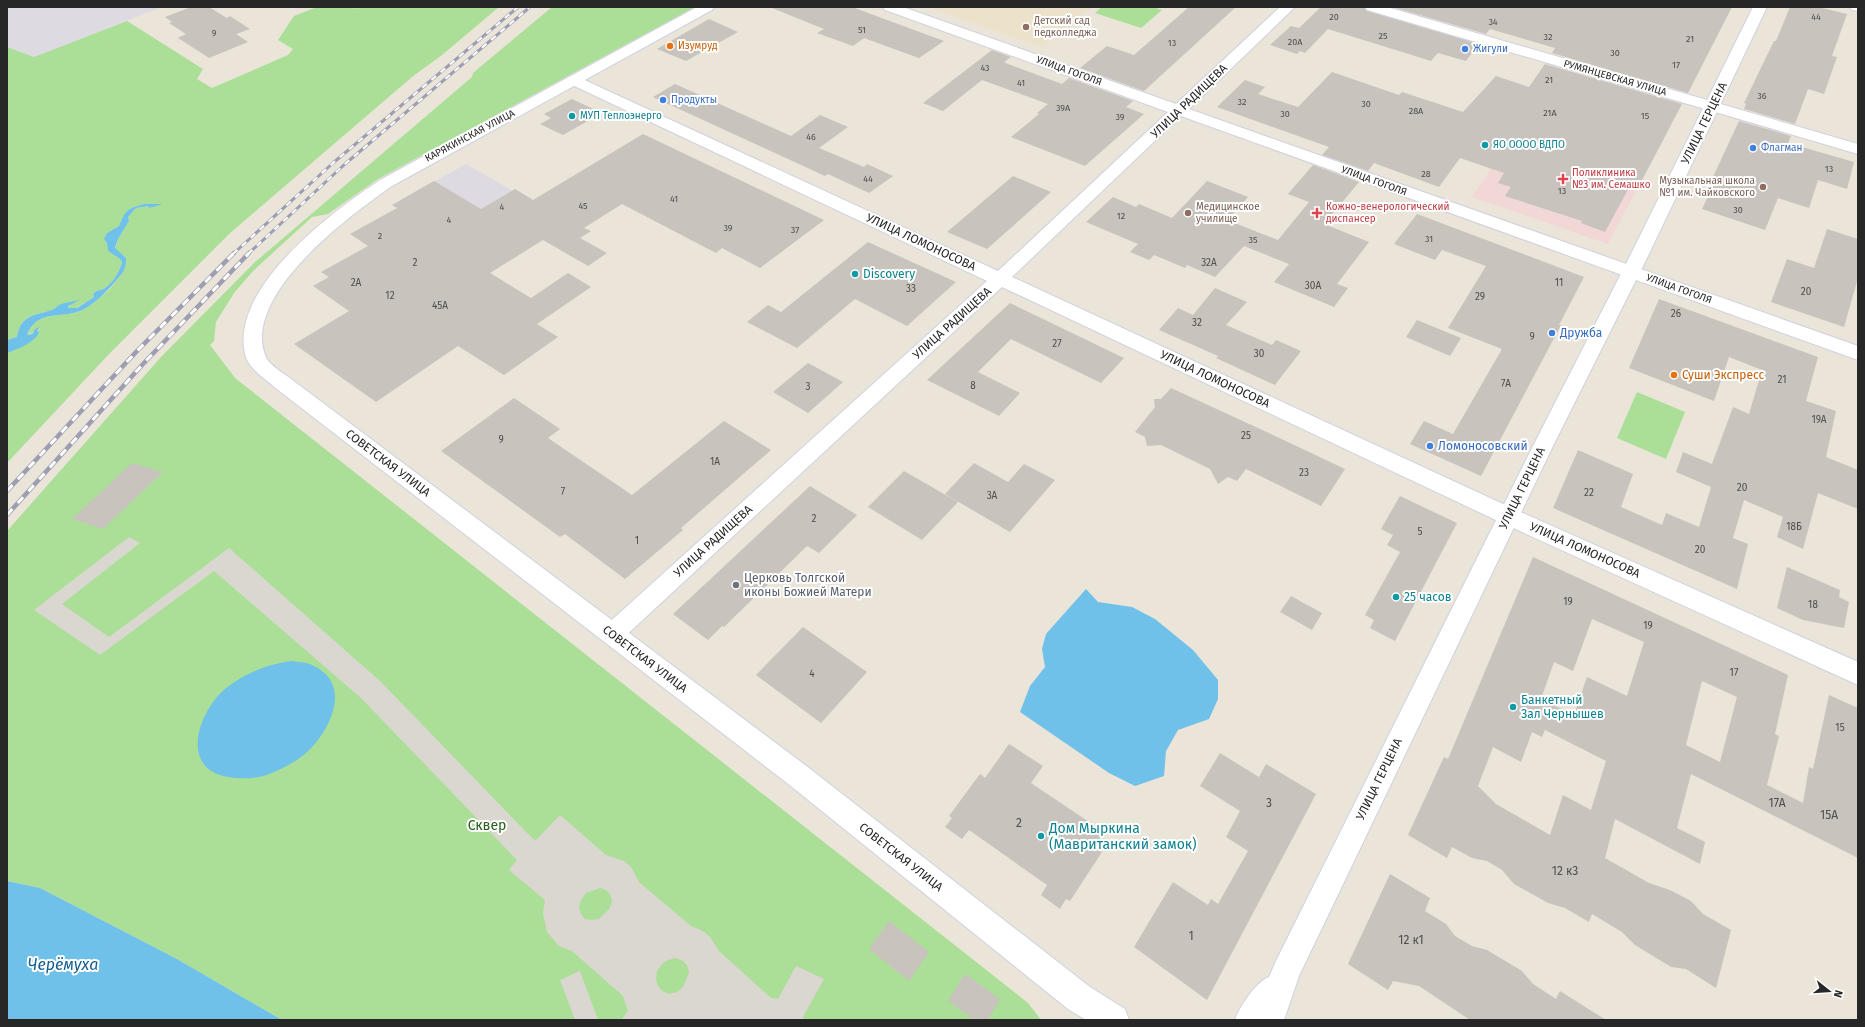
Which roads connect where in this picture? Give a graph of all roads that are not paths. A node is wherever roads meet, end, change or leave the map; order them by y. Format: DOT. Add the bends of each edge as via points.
graph roads {
  1 [pos="707,7"];
  2 [pos="890,7"];
  3 [pos="1288,7"];
  4 [pos="1372,7"];
  5 [pos="1760,7"];
  6 [pos="574,80"];
  7 [pos="1713,106"];
  8 [pos="1179,111"];
  9 [pos="1858,149"];
  10 [pos="1632,272"];
  11 [pos="1000,279"];
  12 [pos="263,303"];
  13 [pos="1858,353"];
  14 [pos="1508,516"];
  15 [pos="612,634"];
  16 [pos="1858,674"];
  17 [pos="1286,972"];
  18 [pos="1088,1009"];
  19 [pos="1114,1020"];
  20 [pos="1132,1020"];
  21 [pos="1250,1020"];
  22 [pos="1269,1020"];
  1 -- 6 [label="street, КАРЯКИНСКАЯ УЛИЦА"];
  2 -- 8 [label="street, УЛИЦА ГОГОЛЯ"];
  3 -- 8 [label="street, УЛИЦА РАДИЩЕВА"];
  4 -- 7 [label="street, РУМЯНЦЕВСКАЯ УЛИЦА"];
  5 -- 7 [label="street, УЛИЦА ГЕРЦЕНА"];
  6 -- 11 [label="street, УЛИЦА ЛОМОНОСОВА"];
  6 -- 12 [label="street, КАРЯКИНСКАЯ УЛИЦА" via="366,195 311,240 280,276"];
  7 -- 9 [label="street, РУМЯНЦЕВСКАЯ УЛИЦА"];
  7 -- 10 [label="street, УЛИЦА ГЕРЦЕНА"];
  8 -- 10 [label="street, УЛИЦА ГОГОЛЯ"];
  8 -- 11 [label="street, УЛИЦА РАДИЩЕВА"];
  10 -- 13 [label="street, УЛИЦА ГОГОЛЯ"];
  10 -- 14 [label="street, УЛИЦА ГЕРЦЕНА"];
  11 -- 14 [label="street, УЛИЦА ЛОМОНОСОВА"];
  11 -- 15 [label="street, УЛИЦА РАДИЩЕВА"];
  12 -- 15 [label="street, СОВЕТСКАЯ УЛИЦА" via="254,326 252,342 262,366"];
  14 -- 16 [label="street, УЛИЦА ЛОМОНОСОВА"];
  14 -- 17 [label="street, УЛИЦА ГЕРЦЕНА"];
  15 -- 18 [label="street, СОВЕТСКАЯ УЛИЦА" via="796,774"];
  17 -- 21 [label="street, УЛИЦА ГЕРЦЕНА"];
  17 -- 22 [label="street, УЛИЦА ГЕРЦЕНА"];
  18 -- 19 [label="street, СОВЕТСКАЯ УЛИЦА"];
  18 -- 20 [label="street, СОВЕТСКАЯ УЛИЦА"];
}
